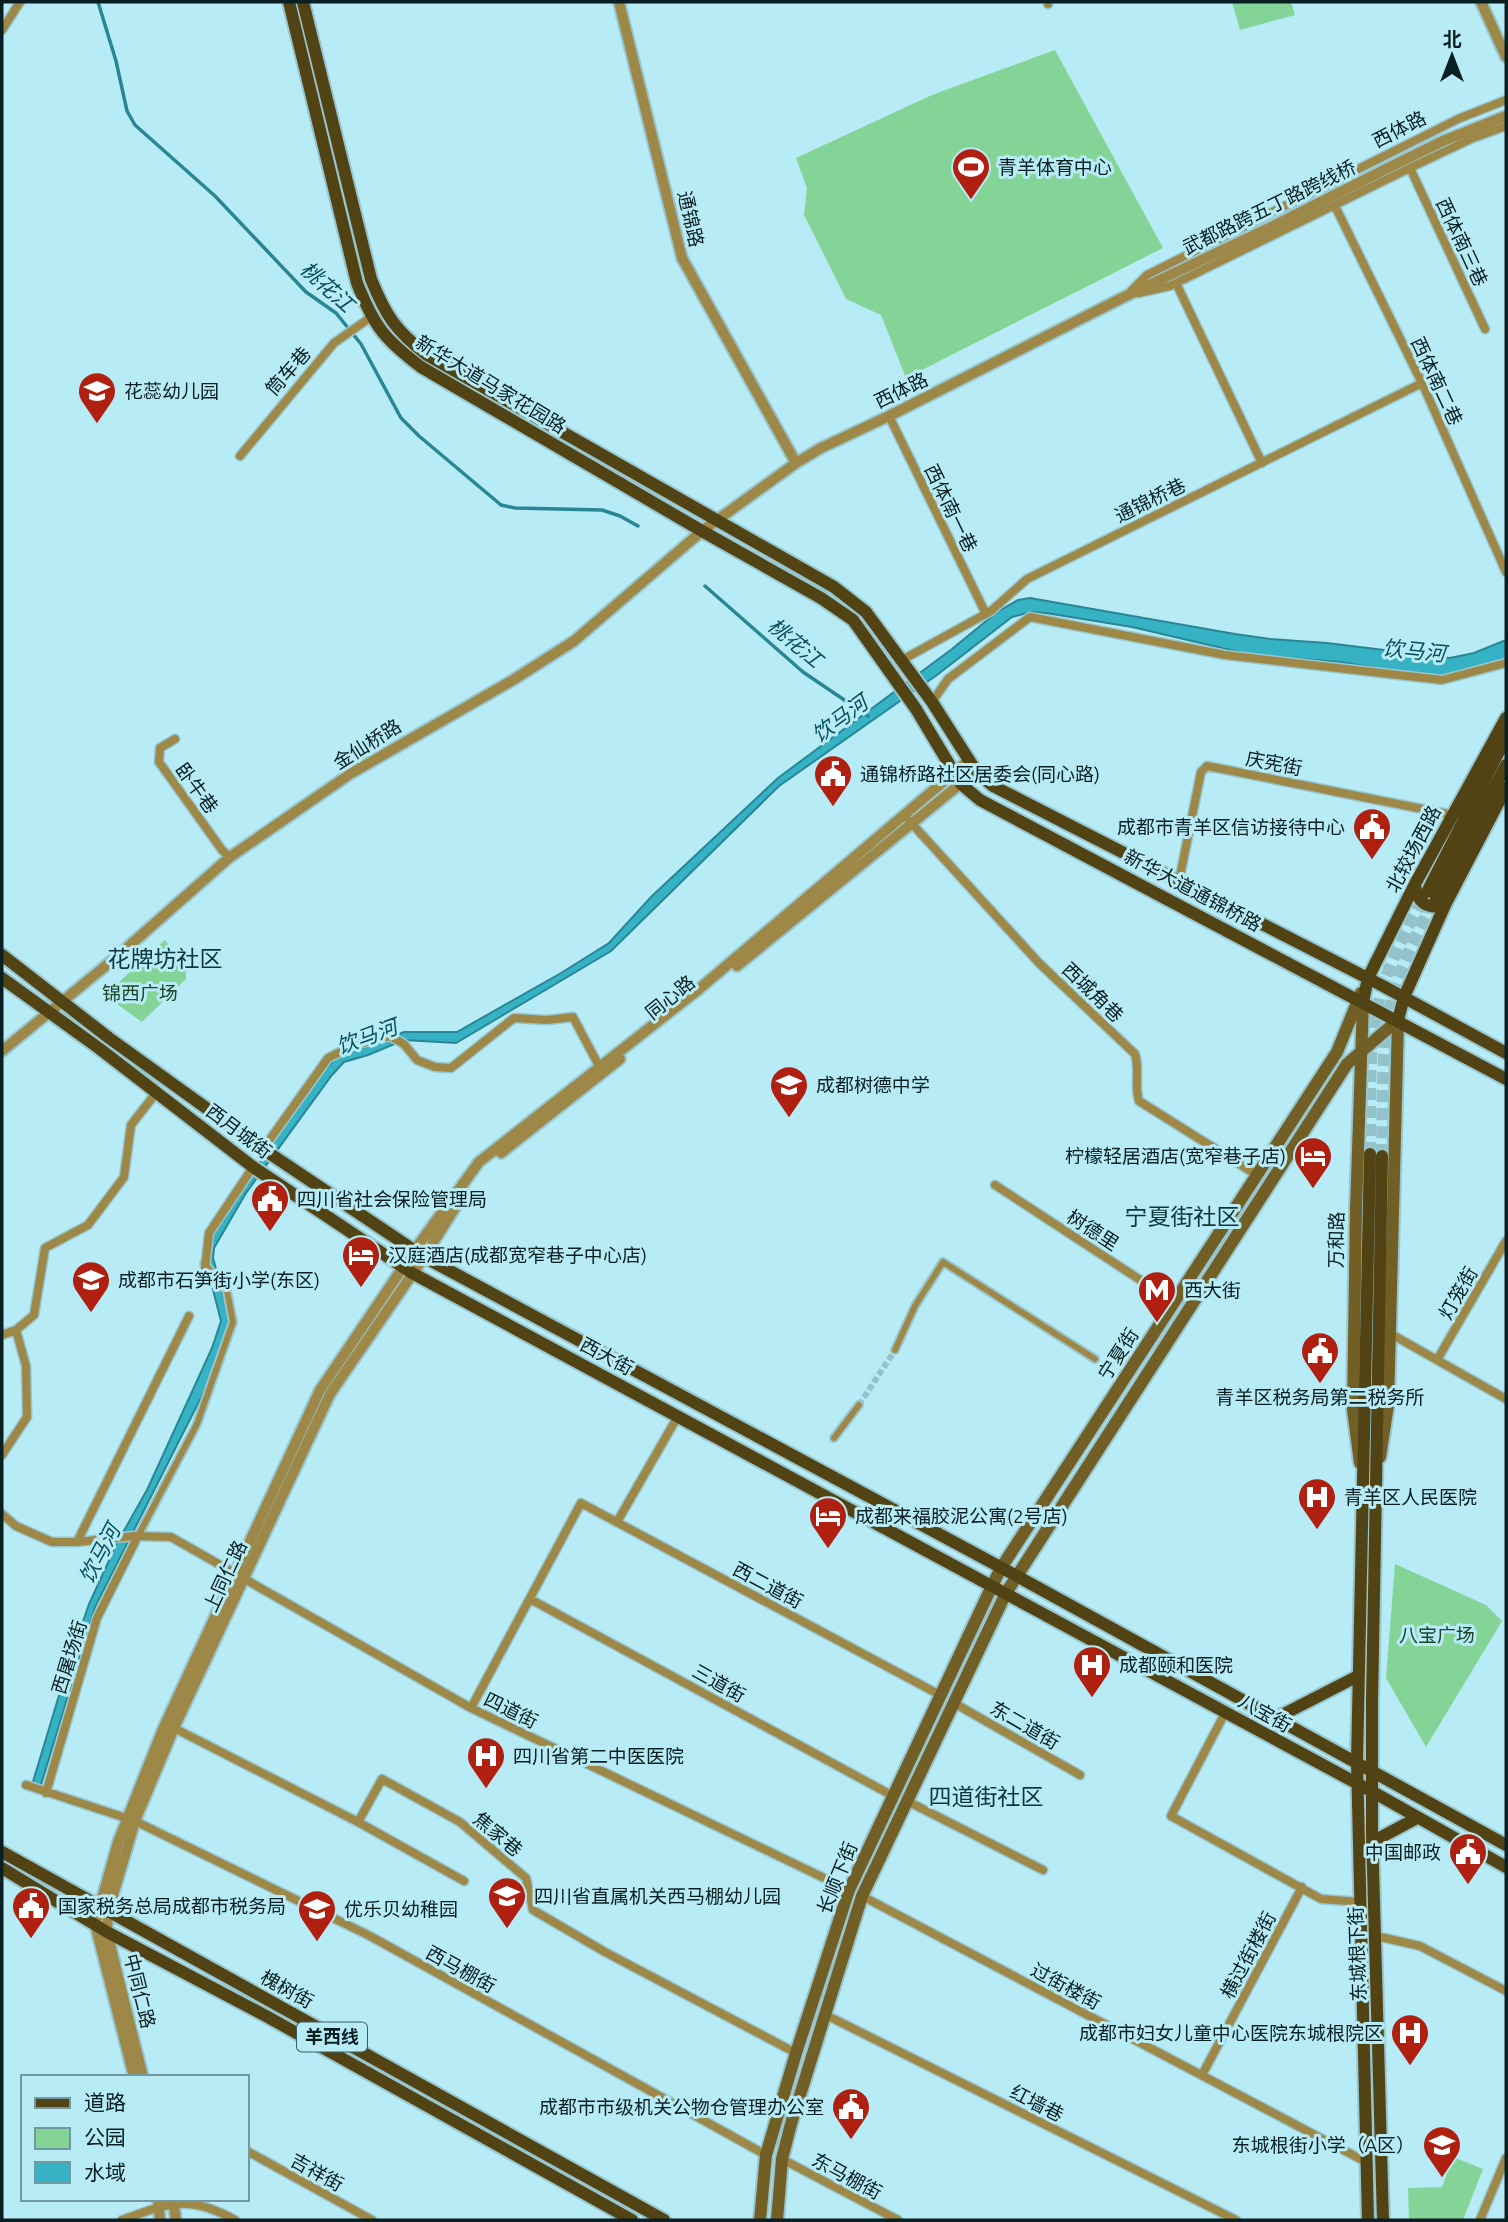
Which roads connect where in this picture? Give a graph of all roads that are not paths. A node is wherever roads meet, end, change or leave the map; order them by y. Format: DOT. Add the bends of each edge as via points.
graph roads {
  1 [pos="20,2"];
  2 [pos="289,2"];
  3 [pos="303,2"];
  4 [pos="619,2"];
  5 [pos="1481,2"];
  6 [pos="2,30"];
  7 [pos="1506,57"];
  8 [pos="1506,100"];
  9 [pos="1506,116"];
  10 [pos="1506,127"];
  11 [pos="1410,168"];
  12 [pos="1335,206"];
  13 [pos="1163,279"];
  14 [pos="1176,283"];
  15 [pos="1126,296"];
  16 [pos="371,317"];
  17 [pos="1485,329"];
  18 [pos="1422,383"];
  19 [pos="889,416"];
  20 [pos="240,456"];
  21 [pos="796,463"];
  22 [pos="1262,463"];
  23 [pos="717,521"];
  24 [pos="702,531"];
  25 [pos="1506,572"];
  26 [pos="986,614"];
  27 [pos="904,663"];
  28 [pos="1506,663"];
  29 [pos="930,700"];
  30 [pos="1506,718"];
  31 [pos="1506,738"];
  32 [pos="175,739"];
  33 [pos="1506,765"];
  34 [pos="973,766"];
  35 [pos="954,772"];
  36 [pos="961,784"];
  37 [pos="1506,788"];
  38 [pos="1453,814"];
  39 [pos="904,815"];
  40 [pos="911,825"];
  41 [pos="230,857"];
  42 [pos="1179,881"];
  43 [pos="1415,884"];
  44 [pos="1436,898"];
  45 [pos="2,955"];
  46 [pos="2,978"];
  47 [pos="1368,978"];
  48 [pos="1404,997"];
  49 [pos="62,1002"];
  50 [pos="1366,1003"];
  51 [pos="48,1013"];
  52 [pos="1398,1020"];
  53 [pos="1362,1050"];
  54 [pos="2,1051"];
  55 [pos="1506,1053"];
  56 [pos="599,1066"];
  57 [pos="1506,1079"];
  58 [pos="156,1093"];
  59 [pos="263,1149"];
  60 [pos="253,1167"];
  61 [pos="1257,1175"];
  62 [pos="995,1185"];
  63 [pos="1506,1241"];
  64 [pos="419,1254"];
  65 [pos="205,1266"];
  66 [pos="408,1270"];
  67 [pos="1174,1302"];
  68 [pos="189,1316"];
  69 [pos="16,1330"];
  70 [pos="1391,1334"];
  71 [pos="2,1335"];
  72 [pos="895,1350"];
  73 [pos="1095,1359"];
  74 [pos="1437,1360"];
  75 [pos="1506,1399"];
  76 [pos="859,1405"];
  77 [pos="678,1416"];
  78 [pos="834,1438"];
  79 [pos="2,1455"];
  80 [pos="1362,1479"];
  81 [pos="1377,1479"];
  82 [pos="2,1514"];
  83 [pos="617,1522"];
  84 [pos="136,1536"];
  85 [pos="77,1542"];
  86 [pos="1001,1568"];
  87 [pos="1015,1575"];
  88 [pos="239,1576"];
  89 [pos="992,1586"];
  90 [pos="1006,1593"];
  91 [pos="530,1599"];
  92 [pos="1358,1676"];
  93 [pos="940,1695"];
  94 [pos="954,1703"];
  95 [pos="471,1708"];
  96 [pos="1225,1713"];
  97 [pos="1276,1718"];
  98 [pos="174,1728"];
  99 [pos="1357,1761"];
  100 [pos="1374,1770"];
  101 [pos="1080,1774"];
  102 [pos="26,1785"];
  103 [pos="1359,1785"];
  104 [pos="1373,1792"];
  105 [pos="46,1793"];
  106 [pos="893,1796"];
  107 [pos="907,1801"];
  108 [pos="1416,1818"];
  109 [pos="131,1820"];
  110 [pos="358,1822"];
  111 [pos="1372,1842"];
  112 [pos="1506,1845"];
  113 [pos="2,1852"];
  114 [pos="1506,1867"];
  115 [pos="2,1868"];
  116 [pos="1043,1870"];
  117 [pos="464,1881"];
  118 [pos="1302,1887"];
  119 [pos="856,1893"];
  120 [pos="1360,1902"];
  121 [pos="104,1910"];
  122 [pos="95,1924"];
  123 [pos="107,1931"];
  124 [pos="1376,1936"];
  125 [pos="1506,1991"];
  126 [pos="824,2014"];
  127 [pos="796,2053"];
  128 [pos="133,2075"];
  129 [pos="143,2075"];
  130 [pos="1202,2075"];
  131 [pos="248,2152"];
  132 [pos="766,2155"];
  133 [pos="1506,2158"];
  134 [pos="782,2159"];
  135 [pos="1366,2162"];
  136 [pos="173,2202"];
  137 [pos="159,2203"];
  138 [pos="122,2220"];
  139 [pos="160,2220"];
  140 [pos="176,2220"];
  141 [pos="235,2220"];
  142 [pos="372,2220"];
  143 [pos="632,2220"];
  144 [pos="664,2220"];
  145 [pos="760,2220"];
  146 [pos="777,2220"];
  147 [pos="898,2220"];
  148 [pos="1236,2220"];
  149 [pos="1368,2220"];
  150 [pos="1383,2220"];
  151 [pos="1480,2220"];
  1 -- 6 [label="street"];
  2 -- 16 [label="main road, 新华大道马家花园路" via="357,283"];
  3 -- 23 [label="main road, 新华大道马家花园路" via="371,279 384,311 403,337"];
  4 -- 21 [label="street, 通锦路" via="682,258"];
  5 -- 7 [label="street"];
  8 -- 15 [label="street, 西体路" via="1458,119 1147,275"];
  9 -- 13 [label="street, 武都路跨五丁路跨线桥" via="1443,141"];
  10 -- 11 [label="street, 西体路"];
  11 -- 12 [label="street, 西体路"];
  11 -- 17 [label="street, 西体南三巷"];
  12 -- 14 [label="street, 西体路"];
  12 -- 18 [label="street, 西体南二巷"];
  13 -- 15 [label="street, 西体路"];
  14 -- 15 [label="street, 西体路"];
  14 -- 22 [label="street"];
  15 -- 19 [label="street, 西体路"];
  16 -- 20 [label="street, 筒车巷" via="334,343"];
  16 -- 24 [label="main road, 新华大道马家花园路" via="394,347 421,367"];
  18 -- 22 [label="street, 通锦桥巷"];
  18 -- 25 [label="street, 西体南二巷"];
  19 -- 21 [label="street, 西体路"];
  19 -- 26 [label="street, 西体南一巷"];
  21 -- 23 [label="street, 西体路"];
  22 -- 26 [label="street, 通锦桥巷" via="1027,579"];
  23 -- 24 [label="street, 西体路"];
  23 -- 27 [label="main road" via="834,587 866,612"];
  24 -- 35 [label="main road, 新华大道通锦桥路" via="853,620"];
  24 -- 41 [label="street, 金仙桥路" via="574,641 350,774"];
  26 -- 27 [label="street, 通锦桥巷"];
  27 -- 29 [label="main road, 新华大道通锦桥路"];
  28 -- 29 [label="street" via="1442,680 1225,655 1030,617 948,679"];
  29 -- 34 [label="main road, 新华大道通锦桥路"];
  30 -- 38 [label="main road, 北较场西路"];
  31 -- 44 [label="main road"];
  32 -- 41 [label="street, 卧牛巷" via="160,748 159,762"];
  33 -- 44 [label="main road"];
  34 -- 35 [label="street"];
  34 -- 36 [label="street, 同心路"];
  34 -- 42 [label="main road, 新华大道通锦桥路" via="993,786"];
  35 -- 36 [label="main road, 新华大道通锦桥路"];
  35 -- 39 [label="street"];
  36 -- 40 [label="street, 同心路"];
  36 -- 50 [label="main road, 新华大道通锦桥路" via="979,800"];
  37 -- 44 [label="main road"];
  38 -- 42 [label="street, 庆宪街" via="1207,766 1201,772"];
  38 -- 43 [label="main road, 北较场西路"];
  39 -- 40 [label="street, 西城角巷"];
  39 -- 56 [label="street" via="699,989"];
  40 -- 61 [label="street, 西城角巷" via="1039,963 1135,1054 1139,1101"];
  40 -- 64 [label="street, 同心路" via="479,1169"];
  41 -- 49 [label="street, 金仙桥路"];
  42 -- 47 [label="main road, 新华大道通锦桥路"];
  43 -- 44 [label="main road" via="1416,896 1424,905 1434,908"];
  43 -- 47 [label="main road, 北较场西路"];
  44 -- 48 [label="main road"];
  45 -- 49 [label="main road, 西月城街"];
  46 -- 51 [label="main road, 西月城街"];
  47 -- 48 [label="main road, 新华大道通锦桥路"];
  47 -- 50 [label="main road, 北较场西路"];
  48 -- 52 [label="main road"];
  48 -- 55 [label="main road, 新华大道通锦桥路"];
  49 -- 51 [label="street, 金仙桥路"];
  49 -- 59 [label="main road, 西月城街"];
  50 -- 52 [label="main road, 新华大道通锦桥路"];
  50 -- 53 [label="main road, 万和路"];
  50 -- 61 [label="main road, 宁夏街"];
  51 -- 54 [label="street, 金仙桥路"];
  51 -- 58 [label="main road, 西月城街"];
  52 -- 53 [label="main road, 宁夏街"];
  52 -- 57 [label="main road, 新华大道通锦桥路"];
  52 -- 70 [label="main road, 万和路"];
  53 -- 80 [label="main road, 万和路" via="1353,1410"];
  53 -- 87 [label="main road, 宁夏街" via="1347,1064"];
  56 -- 59 [label="street" via="573,1017 514,1018 451,1068 417,1060 390,1036 354,1045 328,1058"];
  56 -- 64 [label="street" via="479,1162"];
  58 -- 60 [label="main road, 西月城街"];
  58 -- 69 [label="street" via="131,1125 124,1177 88,1225 45,1248 34,1315"];
  59 -- 64 [label="main road, 西月城街"];
  60 -- 65 [label="street" via="209,1233"];
  60 -- 66 [label="main road, 西月城街"];
  61 -- 67 [label="main road, 宁夏街"];
  62 -- 67 [label="street, 树德里"];
  63 -- 74 [label="street, 灯笼街"];
  64 -- 66 [label="street, 同心路"];
  64 -- 86 [label="main road, 西大街"];
  65 -- 84 [label="street" via="227,1291 233,1322 197,1424"];
  66 -- 77 [label="main road, 西大街"];
  66 -- 88 [label="street, 上同仁路" via="330,1394"];
  67 -- 86 [label="main road, 宁夏街"];
  68 -- 85 [label="street"];
  69 -- 71 [label="street"];
  69 -- 79 [label="street" via="26,1366 27,1418"];
  70 -- 74 [label="street"];
  70 -- 81 [label="main road, 万和路" via="1388,1405"];
  72 -- 73 [label="street" via="915,1306 943,1262"];
  74 -- 75 [label="street"];
  76 -- 78 [label="street"];
  77 -- 83 [label="street"];
  77 -- 89 [label="main road, 西大街"];
  80 -- 81 [label="main road, 万和路" via="1376,1155"];
  80 -- 92 [label="main road, 万和路"];
  81 -- 100 [label="main road, 万和路"];
  82 -- 85 [label="street, 四道街" via="16,1526 52,1542"];
  83 -- 91 [label="street, 西二道街" via="582,1503"];
  83 -- 93 [label="street, 西二道街"];
  84 -- 85 [label="street, 四道街"];
  84 -- 88 [label="street, 四道街" via="171,1537"];
  84 -- 105 [label="street, 西屠场街" via="97,1618"];
  86 -- 87 [label="main road, 西大街"];
  86 -- 89 [label="main road, 长顺下街"];
  87 -- 90 [label="main road, 长顺下街"];
  87 -- 97 [label="main road, 八宝街"];
  88 -- 95 [label="street, 四道街"];
  88 -- 98 [label="street, 上同仁路"];
  88 -- 109 [label="street" via="163,1729"];
  89 -- 90 [label="main road, 西大街"];
  89 -- 93 [label="main road, 长顺下街"];
  90 -- 94 [label="main road, 长顺下街"];
  90 -- 96 [label="main road, 八宝街"];
  91 -- 95 [label="street"];
  91 -- 106 [label="street, 三道街"];
  92 -- 97 [label="main road"];
  92 -- 99 [label="main road, 万和路"];
  93 -- 106 [label="main road, 长顺下街"];
  94 -- 101 [label="street, 东二道街"];
  94 -- 107 [label="main road, 长顺下街"];
  95 -- 119 [label="street, 四道街"];
  96 -- 103 [label="main road, 八宝街"];
  96 -- 118 [label="street" via="1171,1816"];
  97 -- 99 [label="main road, 八宝街"];
  98 -- 109 [label="street, 上同仁路"];
  98 -- 110 [label="street"];
  99 -- 100 [label="main road, 八宝街"];
  99 -- 103 [label="main road, 万和路"];
  100 -- 104 [label="main road, 东城根下街"];
  100 -- 112 [label="main road, 八宝街"];
  102 -- 105 [label="street"];
  103 -- 104 [label="main road, 八宝街"];
  103 -- 120 [label="main road, 东城根下街"];
  104 -- 108 [label="main road, 八宝街"];
  104 -- 111 [label="main road, 东城根下街"];
  105 -- 109 [label="street"];
  106 -- 119 [label="main road, 长顺下街"];
  107 -- 116 [label="street"];
  107 -- 119 [label="main road, 长顺下街"];
  108 -- 111 [label="main road"];
  108 -- 114 [label="main road, 八宝街"];
  109 -- 121 [label="street, 上同仁路"];
  109 -- 132 [label="street, 西马棚街" via="370,1936"];
  110 -- 117 [label="street"];
  110 -- 127 [label="street, 焦家巷" via="382,1779 460,1822 526,1878 533,1910"];
  111 -- 124 [label="main road, 东城根下街"];
  113 -- 121 [label="main road, 槐树街 / 羊西线"];
  115 -- 122 [label="main road, 槐树街 / 羊西线"];
  118 -- 120 [label="street" via="1321,1899"];
  118 -- 130 [label="street, 横过街楼街"];
  119 -- 126 [label="main road, 长顺下街"];
  119 -- 127 [label="main road, 长顺下街"];
  119 -- 130 [label="street, 过街楼街"];
  120 -- 135 [label="main road, 东城根下街"];
  121 -- 122 [label="street"];
  121 -- 123 [label="street, 中同仁路"];
  121 -- 144 [label="main road, 槐树街 / 羊西线"];
  122 -- 123 [label="main road, 槐树街 / 羊西线"];
  122 -- 128 [label="street"];
  123 -- 129 [label="street, 中同仁路"];
  123 -- 143 [label="main road, 槐树街 / 羊西线"];
  124 -- 125 [label="street" via="1420,1946"];
  124 -- 150 [label="main road, 东城根下街"];
  126 -- 134 [label="main road, 长顺下街"];
  126 -- 148 [label="street, 红墙巷"];
  127 -- 132 [label="main road, 长顺下街"];
  130 -- 135 [label="street, 过街楼街"];
  131 -- 142 [label="street, 吉祥街"];
  132 -- 145 [label="main road, 长顺下街"];
  133 -- 151 [label="street"];
  134 -- 146 [label="main road, 长顺下街"];
  134 -- 147 [label="street, 东马棚街"];
  135 -- 149 [label="main road, 东城根下街"];
  136 -- 137 [label="street"];
  136 -- 140 [label="street"];
  136 -- 141 [label="street" via="207,2206"];
  137 -- 138 [label="street"];
  137 -- 139 [label="street"];
}
